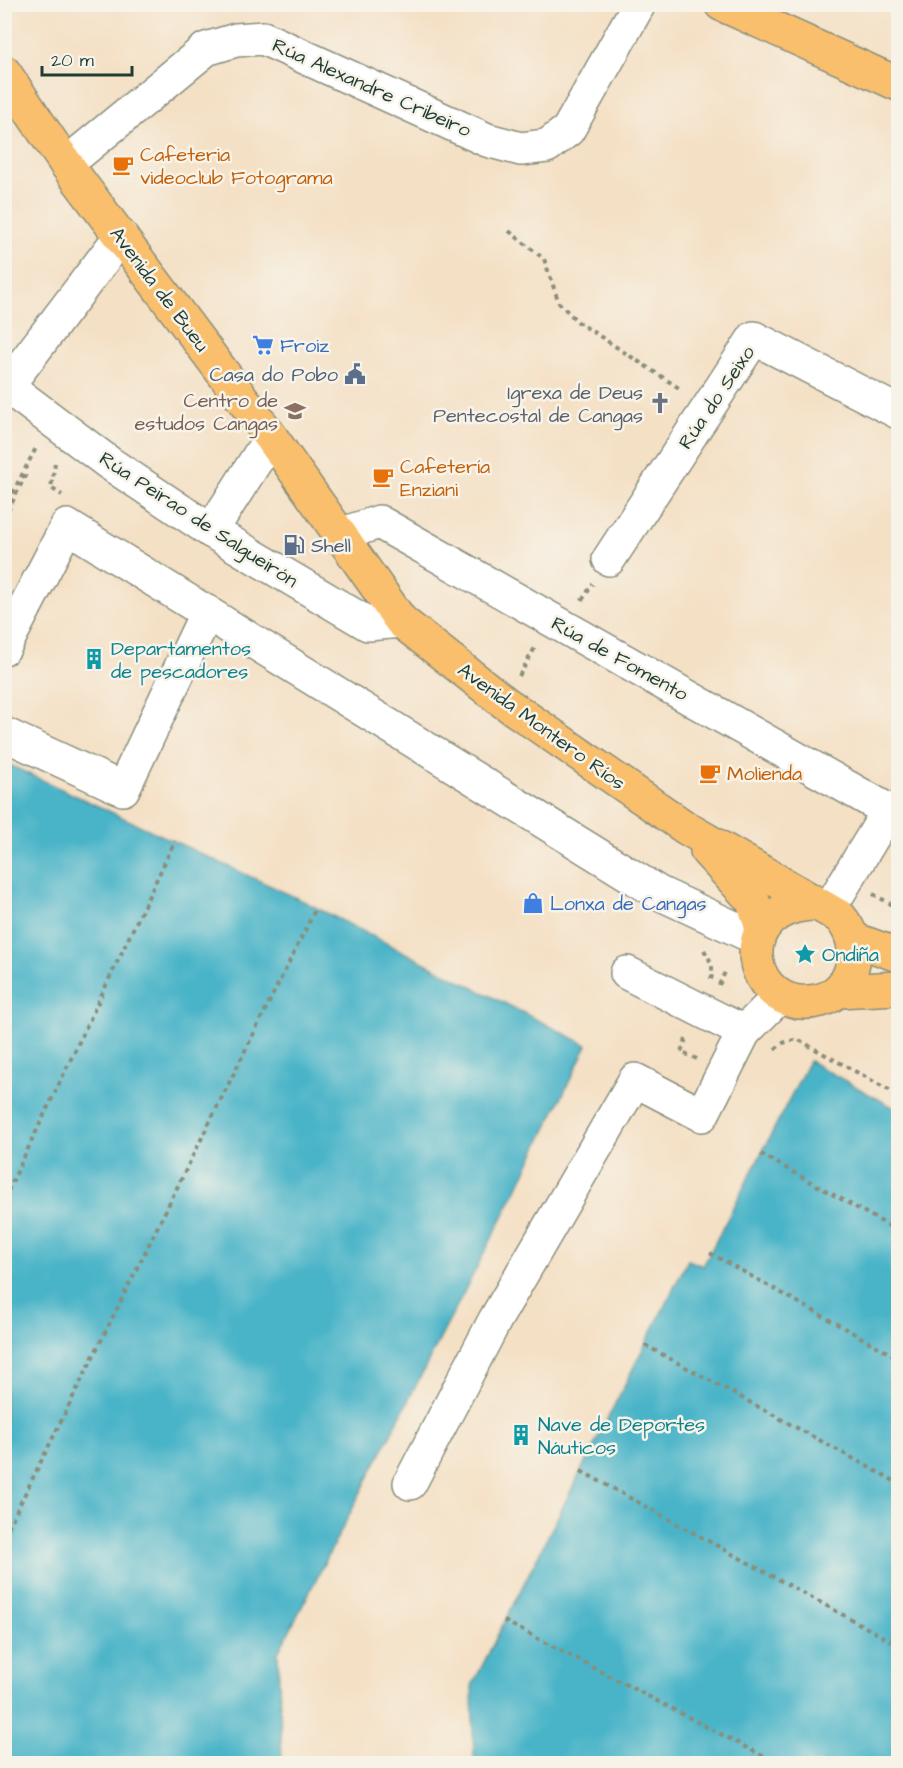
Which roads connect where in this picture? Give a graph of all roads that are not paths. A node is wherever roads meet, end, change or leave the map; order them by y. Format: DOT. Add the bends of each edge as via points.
graph roads {
  1 [pos="639,4"];
  2 [pos="721,4"];
  3 [pos="4,72"];
  4 [pos="898,84"];
  5 [pos="66,164"];
  6 [pos="121,236"];
  7 [pos="6,385"];
  8 [pos="898,412"];
  9 [pos="271,437"];
  10 [pos="212,531"];
  11 [pos="339,535"];
  12 [pos="609,559"];
  13 [pos="207,612"];
  14 [pos="401,621"];
  15 [pos="4,648"];
  16 [pos="4,734"];
  17 [pos="894,813"];
  18 [pos="686,828"];
  19 [pos="822,906"];
  20 [pos="760,933"];
  21 [pos="853,939"];
  22 [pos="898,955"];
  23 [pos="627,973"];
  24 [pos="898,988"];
  25 [pos="837,991"];
  26 [pos="780,996"];
  27 [pos="744,1032"];
  28 [pos="410,1483"];
  1 -- 5 [label="street, Rúa Alexandre Cribeiro" via="568,130 547,147 521,149 487,140 263,38 236,40 206,49"];
  2 -- 4 [label="main road"];
  3 -- 5 [label="main road, Avenida de Bueu"];
  5 -- 6 [label="main road, Avenida de Bueu"];
  6 -- 7 [label="street"];
  6 -- 9 [label="main road, Avenida de Bueu"];
  7 -- 10 [label="street, Rúa Peirao de Salgueirón" via="109,463"];
  8 -- 12 [label="street, Rúa do Seixo" via="754,338"];
  9 -- 10 [label="street"];
  9 -- 11 [label="main road, Avenida de Bueu"];
  10 -- 14 [label="street, Rúa Peirao de Salgueirón" via="368,624"];
  11 -- 14 [label="main road, Avenida de Bueu"];
  11 -- 17 [label="street, Rúa de Fomento" via="379,522"];
  13 -- 15 [label="street" via="67,526"];
  13 -- 16 [label="street" via="123,789"];
  13 -- 20 [label="street" via="659,893"];
  14 -- 18 [label="main road, Avenida Montero Ríos" via="504,702"];
  17 -- 19 [label="street"];
  18 -- 19 [label="main road"];
  18 -- 20 [label="main road" via="753,901"];
  19 -- 20 [label="main road" via="794,904 776,913"];
  19 -- 21 [label="main road" via="840,917"];
  20 -- 26 [label="main road" via="756,952 759,971"];
  21 -- 22 [label="main road"];
  21 -- 25 [label="main road" via="855,958 849,976"];
  23 -- 27 [label="street"];
  24 -- 25 [label="main road"];
  25 -- 26 [label="main road" via="810,1002 794,1002"];
  26 -- 27 [label="street"];
  27 -- 28 [label="street" via="702,1115 635,1080 495,1320"];
}
